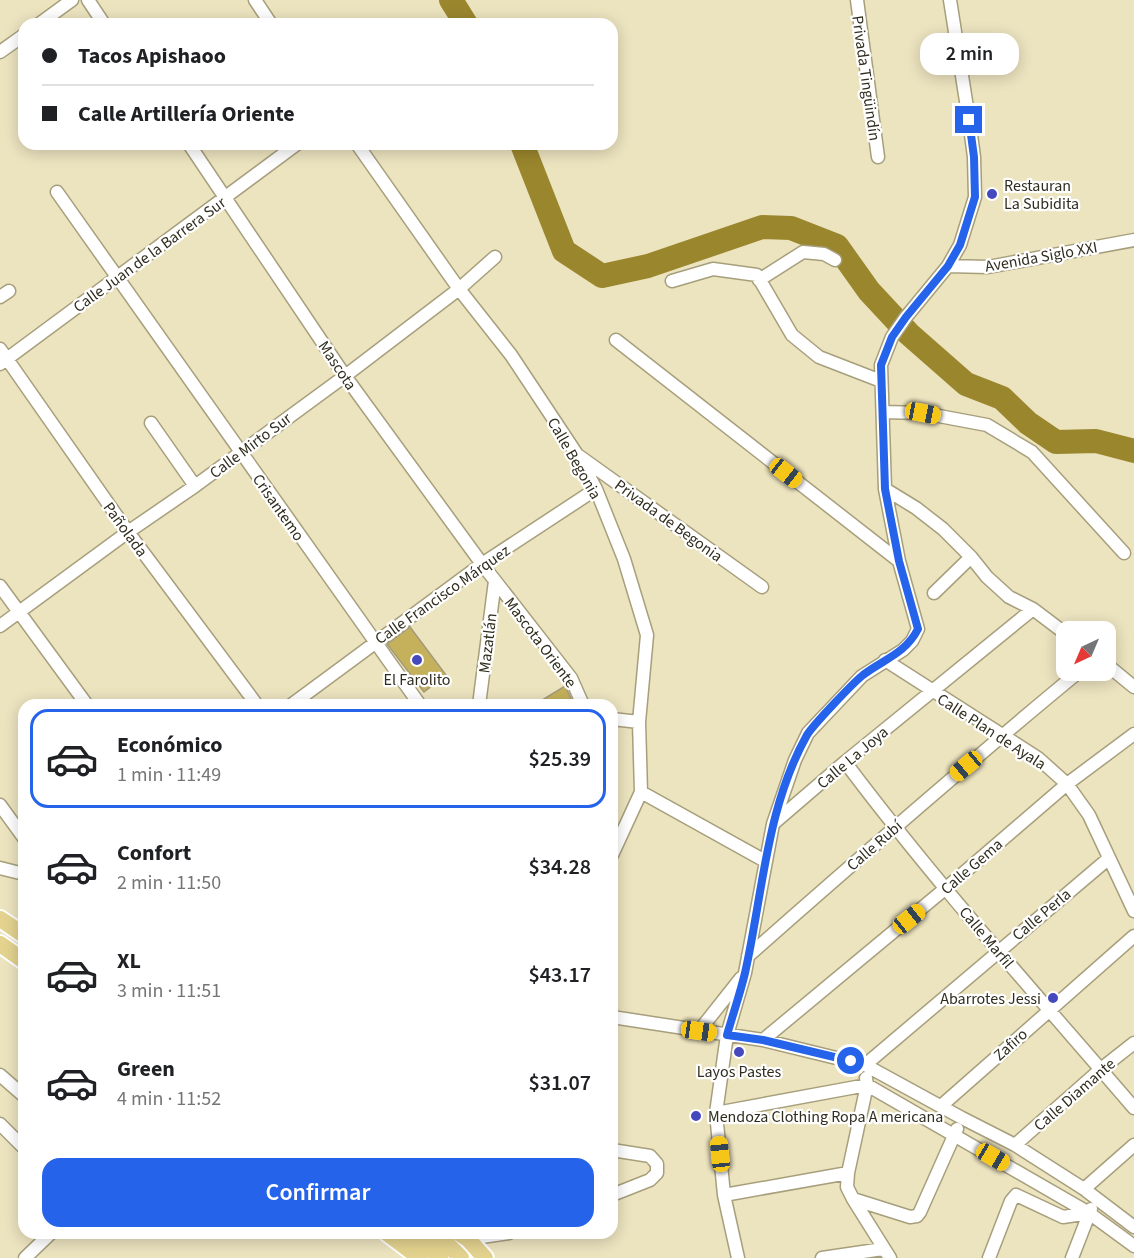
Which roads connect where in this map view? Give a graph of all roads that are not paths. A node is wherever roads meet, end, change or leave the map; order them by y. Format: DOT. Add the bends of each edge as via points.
graph roads {
  1 [pos="72,0"];
  2 [pos="88,0"];
  3 [pos="255,0"];
  4 [pos="857,0"];
  5 [pos="950,0"];
  6 [pos="47,18"];
  7 [pos="101,18"];
  8 [pos="267,18"];
  9 [pos="18,39"];
  10 [pos="0,52"];
  11 [pos="193,150"];
  12 [pos="289,150"];
  13 [pos="361,150"];
  14 [pos="878,157"];
  15 [pos="57,192"];
  16 [pos="226,198"];
  17 [pos="1134,240"];
  18 [pos="495,257"];
  19 [pos="835,260"];
  20 [pos="948,266"];
  21 [pos="117,279"];
  22 [pos="759,280"];
  23 [pos="672,281"];
  24 [pos="459,289"];
  25 [pos="616,340"];
  26 [pos="2,357"];
  27 [pos="345,376"];
  28 [pos="881,381"];
  29 [pos="883,412"];
  30 [pos="151,423"];
  31 [pos="240,452"];
  32 [pos="576,453"];
  33 [pos="195,486"];
  34 [pos="596,489"];
  35 [pos="885,489"];
  36 [pos="128,532"];
  37 [pos="1124,554"];
  38 [pos="971,557"];
  39 [pos="899,561"];
  40 [pos="482,564"];
  41 [pos="495,581"];
  42 [pos="0,586"];
  43 [pos="762,587"];
  44 [pos="933,594"];
  45 [pos="1033,609"];
  46 [pos="19,611"];
  47 [pos="0,626"];
  48 [pos="1056,626"];
  49 [pos="375,642"];
  50 [pos="885,660"];
  51 [pos="1116,672"];
  52 [pos="1068,681"];
  53 [pos="1134,687"];
  54 [pos="933,692"];
  55 [pos="83,699"];
  56 [pos="253,699"];
  57 [pos="299,699"];
  58 [pos="416,699"];
  59 [pos="480,699"];
  60 [pos="581,699"];
  61 [pos="618,720"];
  62 [pos="639,722"];
  63 [pos="1134,734"];
  64 [pos="1002,735"];
  65 [pos="845,762"];
  66 [pos="1067,784"];
  67 [pos="641,792"];
  68 [pos="0,805"];
  69 [pos="773,824"];
  70 [pos="894,827"];
  71 [pos="18,830"];
  72 [pos="618,842"];
  73 [pos="1108,859"];
  74 [pos="765,861"];
  75 [pos="0,868"];
  76 [pos="18,872"];
  77 [pos="946,888"];
  78 [pos="1134,911"];
  79 [pos="0,919"];
  80 [pos="18,931"];
  81 [pos="1134,936"];
  82 [pos="0,945"];
  83 [pos="997,951"];
  84 [pos="748,956"];
  85 [pos="18,957"];
  86 [pos="745,973"];
  87 [pos="1049,1009"];
  88 [pos="618,1021"];
  89 [pos="699,1031"];
  90 [pos="727,1035"];
  91 [pos="763,1040"];
  92 [pos="1134,1043"];
  93 [pos="865,1065"];
  94 [pos="1101,1070"];
  95 [pos="0,1075"];
  96 [pos="867,1085"];
  97 [pos="18,1091"];
  98 [pos="941,1106"];
  99 [pos="1134,1108"];
  100 [pos="716,1113"];
  101 [pos="962,1118"];
  102 [pos="0,1124"];
  103 [pos="954,1134"];
  104 [pos="18,1142"];
  105 [pos="1015,1145"];
  106 [pos="618,1151"];
  107 [pos="1132,1152"];
  108 [pos="848,1173"];
  109 [pos="1084,1189"];
  110 [pos="618,1193"];
  111 [pos="724,1195"];
  112 [pos="1096,1198"];
  113 [pos="853,1199"];
  114 [pos="1089,1213"];
  115 [pos="1134,1227"];
  116 [pos="45,1239"];
  117 [pos="395,1239"];
  118 [pos="417,1239"];
  119 [pos="442,1239"];
  120 [pos="467,1239"];
  121 [pos="1134,1246"];
  122 [pos="886,1253"];
  123 [pos="440,1256"];
  124 [pos="25,1258"];
  125 [pos="420,1258"];
  126 [pos="461,1258"];
  127 [pos="485,1258"];
  128 [pos="738,1258"];
  129 [pos="822,1258"];
  130 [pos="989,1258"];
  131 [pos="1072,1258"];
  1 -- 6 [label="street"];
  2 -- 7 [label="street"];
  3 -- 8 [label="street"];
  4 -- 14 [label="street, Privada Tingüindín"];
  5 -- 20 [label="street" via="974,157 975,197 960,245"];
  9 -- 10 [label="street"];
  11 -- 16 [label="street, Mascota"];
  12 -- 16 [label="street, Calle Juan de la Barrera Sur"];
  13 -- 24 [label="street, Calle Begonia"];
  15 -- 21 [label="street, Crisantemo"];
  16 -- 21 [label="street, Calle Juan de la Barrera Sur"];
  16 -- 27 [label="street, Mascota"];
  17 -- 20 [label="street, Avenida Siglo XXI" via="988,267"];
  18 -- 24 [label="street, Calle Mirto Sur"];
  19 -- 22 [label="street" via="824,254 803,252"];
  20 -- 28 [label="street" via="892,337 881,365"];
  21 -- 26 [label="street, Calle Juan de la Barrera Sur"];
  21 -- 31 [label="street, Crisantemo"];
  22 -- 23 [label="street" via="756,275 713,269"];
  22 -- 28 [label="street" via="792,335 819,357"];
  24 -- 27 [label="street, Calle Mirto Sur"];
  24 -- 32 [label="street, Calle Begonia" via="511,354"];
  25 -- 39 [label="street"];
  26 -- 36 [label="street, Pañolada"];
  27 -- 31 [label="street, Calle Mirto Sur"];
  27 -- 40 [label="street, Mascota"];
  28 -- 29 [label="street"];
  29 -- 35 [label="street"];
  29 -- 37 [label="street" via="923,413 996,430 1032,452"];
  30 -- 33 [label="street"];
  31 -- 33 [label="street, Calle Mirto Sur"];
  31 -- 49 [label="street, Crisantemo"];
  32 -- 34 [label="street, Calle Begonia"];
  32 -- 43 [label="street, Privada de Begonia"];
  33 -- 36 [label="street, Calle Mirto Sur"];
  34 -- 40 [label="street, Calle Francisco Márquez"];
  34 -- 62 [label="street, Calle Begonia" via="624,559 647,635"];
  35 -- 38 [label="street" via="943,529"];
  35 -- 39 [label="street"];
  36 -- 46 [label="street, Calle Mirto Sur"];
  36 -- 56 [label="street, Pañolada"];
  38 -- 44 [label="street"];
  38 -- 45 [label="street" via="1009,597"];
  39 -- 50 [label="street" via="918,629 903,650"];
  40 -- 41 [label="street, Mascota"];
  40 -- 49 [label="street, Calle Francisco Márquez"];
  41 -- 59 [label="street, Mazatlán"];
  41 -- 60 [label="street, Mascota Oriente" via="566,671"];
  42 -- 46 [label="street"];
  45 -- 48 [label="street"];
  45 -- 54 [label="street, Calle La Joya"];
  46 -- 47 [label="street, Calle Mirto Sur"];
  46 -- 55 [label="street"];
  49 -- 57 [label="street, Calle Francisco Márquez"];
  49 -- 58 [label="street, Crisantemo"];
  50 -- 54 [label="street, Calle Plan de Ayala"];
  50 -- 69 [label="street" via="862,676 808,733"];
  51 -- 53 [label="street"];
  52 -- 64 [label="street, Calle Rubí"];
  54 -- 64 [label="street, Calle Plan de Ayala"];
  54 -- 65 [label="street, Calle La Joya"];
  61 -- 62 [label="street"];
  62 -- 67 [label="street, Calle Begonia"];
  63 -- 66 [label="street, Calle Gema"];
  64 -- 66 [label="street, Calle Plan de Ayala" via="1038,758"];
  64 -- 70 [label="street, Calle Rubí"];
  65 -- 69 [label="street, Calle La Joya"];
  65 -- 70 [label="street, Calle Marfil"];
  66 -- 73 [label="street, Calle Plan de Ayala" via="1089,815"];
  66 -- 77 [label="street, Calle Gema"];
  67 -- 72 [label="street, Calle Begonia"];
  67 -- 74 [label="street"];
  68 -- 71 [label="street"];
  69 -- 74 [label="street"];
  70 -- 77 [label="street, Calle Marfil"];
  70 -- 84 [label="street, Calle Rubí"];
  73 -- 78 [label="street, Calle Plan de Ayala"];
  73 -- 83 [label="street, Calle Perla"];
  74 -- 84 [label="street"];
  75 -- 76 [label="street"];
  77 -- 83 [label="street, Calle Marfil"];
  77 -- 91 [label="street, Calle Gema"];
  79 -- 80 [label="main road"];
  81 -- 87 [label="street, Zafiro"];
  82 -- 85 [label="main road"];
  83 -- 87 [label="street, Calle Marfil"];
  83 -- 93 [label="street, Calle Perla"];
  84 -- 86 [label="street"];
  86 -- 89 [label="street"];
  86 -- 90 [label="street"];
  87 -- 94 [label="street, Calle Marfil"];
  87 -- 98 [label="street, Zafiro"];
  88 -- 89 [label="street"];
  89 -- 90 [label="street"];
  90 -- 91 [label="street"];
  90 -- 100 [label="street"];
  91 -- 93 [label="street"];
  92 -- 94 [label="street, Calle Diamante"];
  93 -- 96 [label="street"];
  93 -- 98 [label="street"];
  94 -- 99 [label="street, Calle Marfil"];
  94 -- 105 [label="street, Calle Diamante"];
  95 -- 97 [label="street"];
  96 -- 100 [label="street"];
  96 -- 103 [label="street"];
  96 -- 108 [label="street"];
  98 -- 101 [label="street"];
  100 -- 111 [label="street"];
  101 -- 103 [label="street"];
  101 -- 105 [label="street"];
  102 -- 104 [label="street"];
  103 -- 113 [label="street" via="917,1216 909,1217"];
  103 -- 114 [label="street"];
  105 -- 109 [label="street"];
  106 -- 110 [label="street" via="650,1156 657,1164 657,1173 650,1180"];
  107 -- 109 [label="street"];
  108 -- 111 [label="street"];
  108 -- 113 [label="street" via="847,1187"];
  109 -- 112 [label="street"];
  111 -- 128 [label="street"];
  112 -- 114 [label="street"];
  112 -- 115 [label="street"];
  113 -- 122 [label="street"];
  114 -- 121 [label="street"];
  114 -- 130 [label="street" via="1063,1217 1016,1195"];
  114 -- 131 [label="street"];
  116 -- 124 [label="street"];
  117 -- 125 [label="main road"];
  118 -- 123 [label="main road"];
  119 -- 126 [label="main road"];
  120 -- 127 [label="main road"];
  122 -- 129 [label="street"];
}
